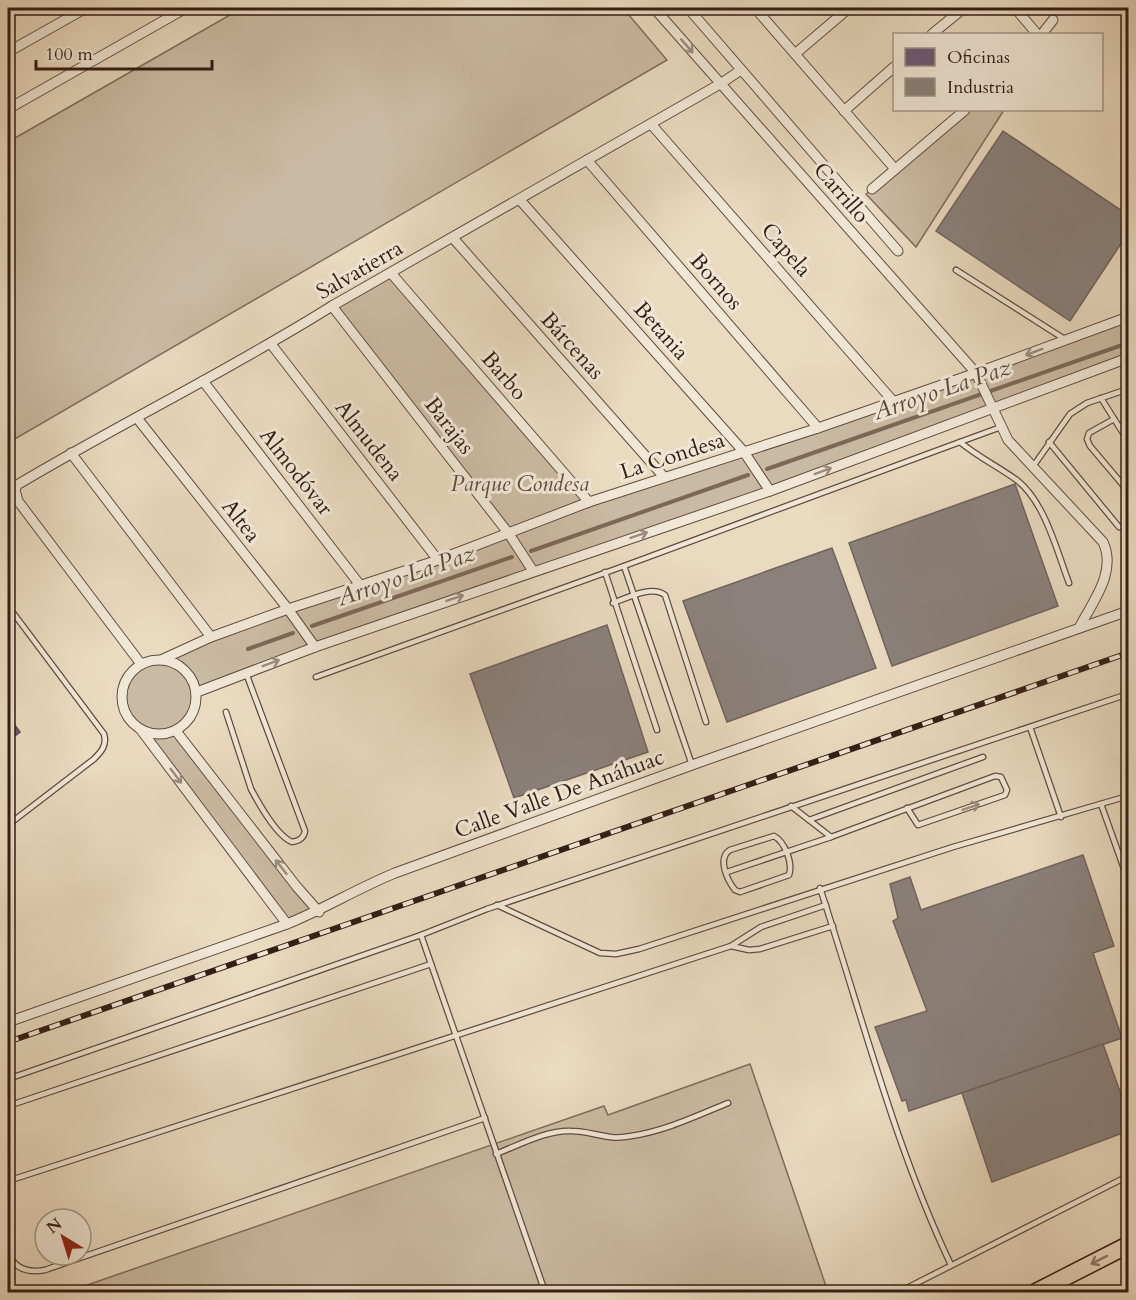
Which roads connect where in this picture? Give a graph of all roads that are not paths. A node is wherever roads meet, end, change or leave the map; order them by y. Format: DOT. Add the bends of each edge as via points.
graph roads {
  1 [pos="86,8"];
  2 [pos="186,8"];
  3 [pos="654,8"];
  4 [pos="688,8"];
  5 [pos="754,8"];
  6 [pos="849,8"];
  7 [pos="964,8"];
  8 [pos="1015,8"];
  9 [pos="69,12"];
  10 [pos="1053,20"];
  11 [pos="933,33"];
  12 [pos="1036,33"];
  13 [pos="1043,33"];
  14 [pos="8,51"];
  15 [pos="795,54"];
  16 [pos="893,68"];
  17 [pos="741,70"];
  18 [pos="720,84"];
  19 [pos="8,109"];
  20 [pos="844,111"];
  21 [pos="964,111"];
  22 [pos="651,124"];
  23 [pos="587,160"];
  24 [pos="895,169"];
  25 [pos="873,189"];
  26 [pos="520,200"];
  27 [pos="453,238"];
  28 [pos="898,250"];
  29 [pos="956,270"];
  30 [pos="391,273"];
  31 [pos="333,306"];
  32 [pos="1128,317"];
  33 [pos="1066,340"];
  34 [pos="271,344"];
  35 [pos="1128,358"];
  36 [pos="977,376"];
  37 [pos="203,381"];
  38 [pos="1128,389"];
  39 [pos="1101,398"];
  40 [pos="893,401"];
  41 [pos="991,406"];
  42 [pos="136,418"];
  43 [pos="1114,419"];
  44 [pos="1001,427"];
  45 [pos="818,428"];
  46 [pos="1128,441"];
  47 [pos="960,442"];
  48 [pos="1049,442"];
  49 [pos="744,452"];
  50 [pos="71,453"];
  51 [pos="1032,468"];
  52 [pos="664,477"];
  53 [pos="770,491"];
  54 [pos="1128,491"];
  55 [pos="589,502"];
  56 [pos="1119,526"];
  57 [pos="509,534"];
  58 [pos="438,560"];
  59 [pos="624,566"];
  60 [pos="533,571"];
  61 [pos="605,572"];
  62 [pos="1069,583"];
  63 [pos="360,585"];
  64 [pos="634,595"];
  65 [pos="614,603"];
  66 [pos="8,606"];
  67 [pos="288,609"];
  68 [pos="1128,611"];
  69 [pos="1079,628"];
  70 [pos="211,637"];
  71 [pos="315,647"];
  72 [pos="163,659"];
  73 [pos="141,664"];
  74 [pos="246,673"];
  75 [pos="316,676"];
  76 [pos="197,692"];
  77 [pos="1128,694"];
  78 [pos="226,712"];
  79 [pos="706,722"];
  80 [pos="1030,727"];
  81 [pos="141,730"];
  82 [pos="657,730"];
  83 [pos="176,731"];
  84 [pos="983,757"];
  85 [pos="692,765"];
  86 [pos="1128,796"];
  87 [pos="1101,804"];
  88 [pos="791,806"];
  89 [pos="907,808"];
  90 [pos="1061,817"];
  91 [pos="809,820"];
  92 [pos="8,825"];
  93 [pos="831,837"];
  94 [pos="786,852"];
  95 [pos="727,872"];
  96 [pos="1128,880"];
  97 [pos="820,888"];
  98 [pos="497,905"];
  99 [pos="826,905"];
  100 [pos="319,912"];
  101 [pos="287,924"];
  102 [pos="833,926"];
  103 [pos="421,935"];
  104 [pos="731,946"];
  105 [pos="431,964"];
  106 [pos="8,1022"];
  107 [pos="455,1034"];
  108 [pos="8,1079"];
  109 [pos="728,1103"];
  110 [pos="8,1106"];
  111 [pos="485,1118"];
  112 [pos="496,1154"];
  113 [pos="1128,1176"];
  114 [pos="8,1181"];
  115 [pos="1128,1245"];
  116 [pos="8,1252"];
  117 [pos="951,1265"];
  118 [pos="545,1293"];
  119 [pos="899,1293"];
  120 [pos="1035,1293"];
  1 -- 9 [label="street"];
  2 -- 19 [label="street"];
  3 -- 18 [label="street, Carrillo, one-way"];
  4 -- 17 [label="street"];
  5 -- 15 [label="street"];
  6 -- 15 [label="street"];
  7 -- 11 [label="street"];
  8 -- 12 [label="street"];
  9 -- 14 [label="street"];
  10 -- 13 [label="street"];
  15 -- 20 [label="street"];
  16 -- 20 [label="street"];
  17 -- 18 [label="street, Salvatierra"];
  17 -- 28 [label="street"];
  18 -- 22 [label="street, Salvatierra"];
  18 -- 36 [label="street, Carrillo"];
  20 -- 24 [label="street"];
  21 -- 24 [label="street"];
  22 -- 23 [label="street, Salvatierra"];
  22 -- 40 [label="street, Capela"];
  23 -- 26 [label="street, Salvatierra"];
  23 -- 45 [label="street, Bornos"];
  24 -- 25 [label="street"];
  26 -- 27 [label="street, Salvatierra"];
  26 -- 49 [label="street, Betania"];
  27 -- 30 [label="street, Salvatierra"];
  27 -- 52 [label="street, Bárcenas"];
  29 -- 33 [label="lane"];
  30 -- 31 [label="street, Salvatierra"];
  30 -- 55 [label="street, Barbo"];
  31 -- 34 [label="street, Salvatierra"];
  31 -- 57 [label="street, Barajas"];
  32 -- 33 [label="street, La Condesa"];
  33 -- 36 [label="street, La Condesa, one-way"];
  34 -- 37 [label="street, Salvatierra"];
  34 -- 58 [label="street, Almudena"];
  35 -- 41 [label="street"];
  36 -- 40 [label="street, La Condesa"];
  36 -- 41 [label="street, Carrillo"];
  37 -- 42 [label="street, Salvatierra"];
  37 -- 63 [label="street, Almodóvar"];
  38 -- 39 [label="lane"];
  39 -- 43 [label="lane"];
  39 -- 48 [label="lane" via="1078,407"];
  40 -- 45 [label="street, La Condesa"];
  41 -- 44 [label="street, Carrillo"];
  53 -- 41 [label="street, one-way"];
  42 -- 50 [label="street, Salvatierra"];
  42 -- 67 [label="street, Altea"];
  43 -- 46 [label="lane"];
  43 -- 54 [label="lane" via="1089,433 1087,439"];
  44 -- 47 [label="lane"];
  44 -- 51 [label="street, Carrillo"];
  45 -- 49 [label="street, La Condesa"];
  47 -- 59 [label="lane"];
  47 -- 62 [label="lane" via="1029,493 1048,525"];
  48 -- 51 [label="lane"];
  48 -- 56 [label="lane"];
  49 -- 52 [label="street, La Condesa"];
  49 -- 53 [label="street, Betania"];
  50 -- 70 [label="street"];
  50 -- 73 [label="street, Salvatierra" via="17,485 18,501"];
  51 -- 69 [label="street, Carrillo" via="1103,542 1108,552 1106,576"];
  52 -- 55 [label="street, La Condesa"];
  60 -- 53 [label="street, one-way"];
  55 -- 57 [label="street, La Condesa"];
  57 -- 58 [label="street, La Condesa"];
  57 -- 60 [label="street, Barajas"];
  58 -- 63 [label="street, La Condesa"];
  59 -- 61 [label="lane"];
  59 -- 64 [label="lane"];
  71 -- 60 [label="street, one-way"];
  61 -- 65 [label="lane"];
  61 -- 75 [label="lane"];
  63 -- 67 [label="street, La Condesa"];
  64 -- 65 [label="lane"];
  64 -- 79 [label="lane" via="652,591 665,595"];
  64 -- 85 [label="lane"];
  65 -- 82 [label="lane"];
  66 -- 92 [label="lane" via="106,741 94,759"];
  67 -- 70 [label="street, La Condesa"];
  67 -- 71 [label="street, Altea"];
  68 -- 69 [label="street, Calle Valle De Anáhuac"];
  69 -- 85 [label="street, Calle Valle De Anáhuac"];
  70 -- 72 [label="street, La Condesa"];
  74 -- 71 [label="street, one-way"];
  72 -- 73 [label="street"];
  72 -- 76 [label="street" via="186,670"];
  73 -- 81 [label="street" via="122,692 125,713"];
  74 -- 76 [label="street"];
  74 -- 78 [label="lane" via="304,831 299,840 284,838 256,800"];
  76 -- 83 [label="street" via="196,708"];
  77 -- 80 [label="lane"];
  80 -- 88 [label="lane"];
  80 -- 90 [label="lane"];
  81 -- 83 [label="street" via="158,734"];
  81 -- 101 [label="street, one-way"];
  100 -- 83 [label="street, one-way"];
  84 -- 91 [label="lane"];
  85 -- 100 [label="street, Calle Valle De Anáhuac" via="395,873"];
  86 -- 87 [label="lane"];
  87 -- 90 [label="lane"];
  87 -- 96 [label="lane"];
  88 -- 91 [label="lane"];
  88 -- 98 [label="lane"];
  89 -- 89 [label="lane, one-way" via="918,825 1005,795 1007,790 1001,777 995,776"];
  89 -- 93 [label="lane"];
  90 -- 97 [label="lane"];
  91 -- 93 [label="lane"];
  93 -- 94 [label="lane"];
  94 -- 95 [label="lane"];
  94 -- 95 [label="lane" via="774,836 730,850 723,858"];
  94 -- 95 [label="lane" via="789,875 740,892 733,889"];
  97 -- 98 [label="lane" via="616,954 600,953"];
  97 -- 99 [label="lane"];
  98 -- 103 [label="lane"];
  99 -- 102 [label="lane"];
  99 -- 104 [label="lane" via="760,927"];
  100 -- 101 [label="street, Calle Valle De Anáhuac"];
  101 -- 106 [label="street, Calle Valle De Anáhuac"];
  102 -- 104 [label="lane" via="760,950"];
  102 -- 117 [label="lane" via="906,1157"];
  103 -- 105 [label="lane"];
  103 -- 108 [label="lane"];
  104 -- 107 [label="lane"];
  105 -- 107 [label="lane"];
  105 -- 110 [label="lane"];
  107 -- 111 [label="lane"];
  107 -- 114 [label="lane"];
  109 -- 112 [label="lane" via="631,1136 615,1138 561,1131"];
  111 -- 112 [label="lane"];
  111 -- 116 [label="lane" via="45,1270 26,1271"];
  112 -- 118 [label="lane"];
  113 -- 117 [label="lane"];
  115 -- 120 [label="highway, one-way"];
  117 -- 119 [label="lane"];
}
